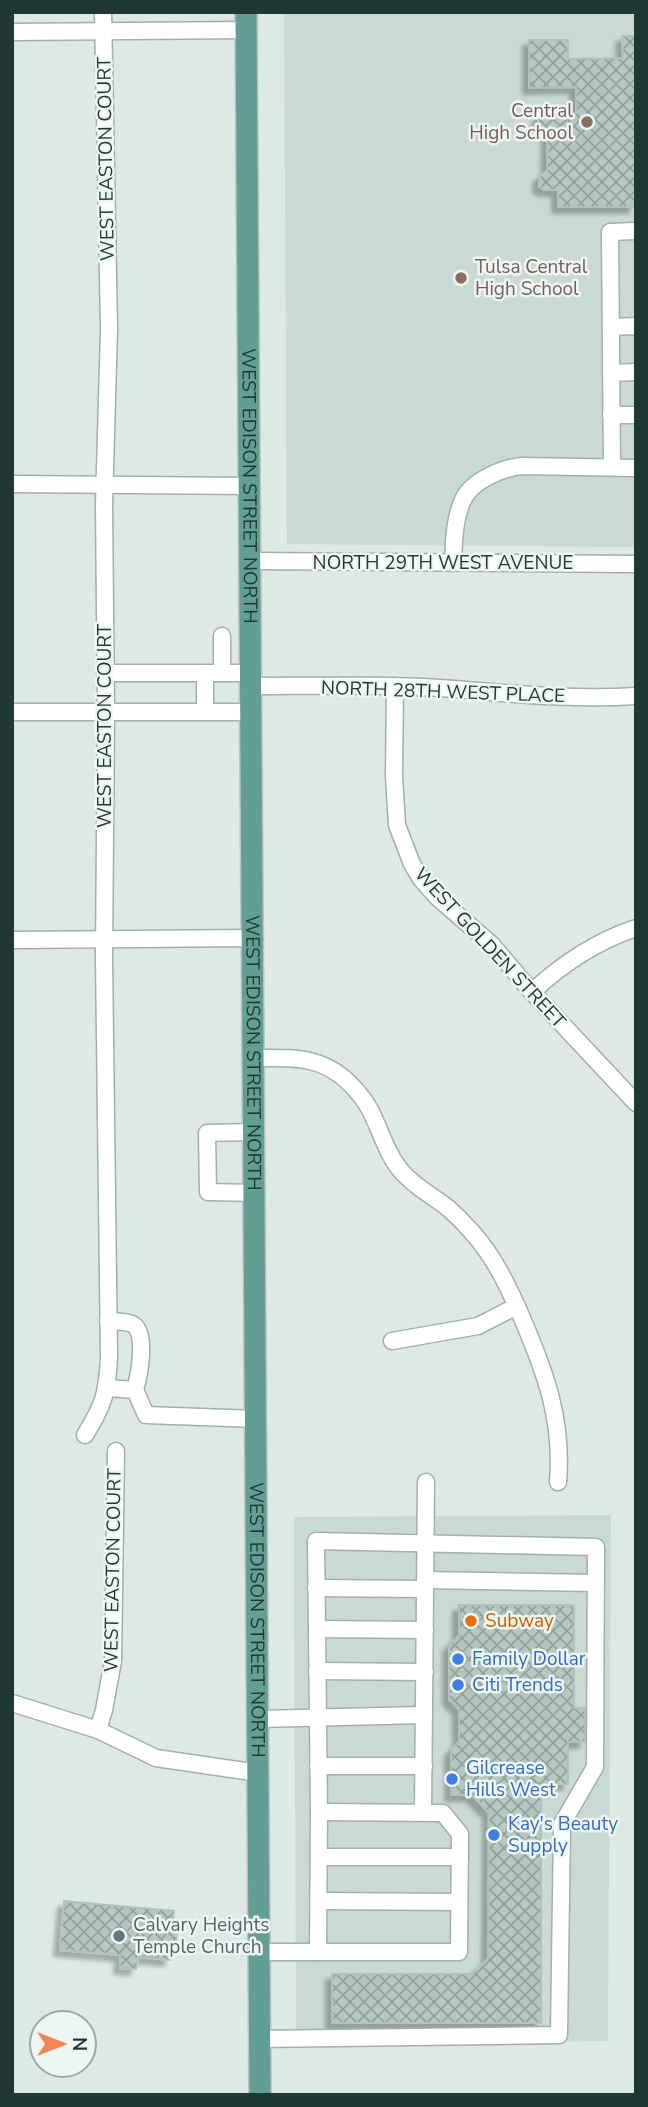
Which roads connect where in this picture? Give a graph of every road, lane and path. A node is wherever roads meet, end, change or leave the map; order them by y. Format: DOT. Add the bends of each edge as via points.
graph roads {
  1 [pos="103,12"];
  2 [pos="246,21"];
  3 [pos="103,31"];
  4 [pos="12,32"];
  5 [pos="636,231"];
  6 [pos="636,326"];
  7 [pos="611,327"];
  8 [pos="636,372"];
  9 [pos="611,373"];
  10 [pos="611,415"];
  11 [pos="636,415"];
  12 [pos="612,467"];
  13 [pos="636,468"];
  14 [pos="12,484"];
  15 [pos="105,484"];
  16 [pos="250,485"];
  17 [pos="250,561"];
  18 [pos="453,563"];
  19 [pos="636,564"];
  20 [pos="222,636"];
  21 [pos="105,673"];
  22 [pos="205,673"];
  23 [pos="222,673"];
  24 [pos="251,679"];
  25 [pos="395,686"];
  26 [pos="636,696"];
  27 [pos="12,712"];
  28 [pos="205,712"];
  29 [pos="251,712"];
  30 [pos="106,713"];
  31 [pos="636,928"];
  32 [pos="252,938"];
  33 [pos="12,940"];
  34 [pos="104,940"];
  35 [pos="532,992"];
  36 [pos="253,1058"];
  37 [pos="636,1103"];
  38 [pos="254,1132"];
  39 [pos="255,1193"];
  40 [pos="517,1307"];
  41 [pos="108,1321"];
  42 [pos="392,1341"];
  43 [pos="107,1388"];
  44 [pos="135,1390"];
  45 [pos="257,1419"];
  46 [pos="85,1435"];
  47 [pos="116,1451"];
  48 [pos="426,1482"];
  49 [pos="558,1482"];
  50 [pos="425,1542"];
  51 [pos="596,1583"];
  52 [pos="425,1584"];
  53 [pos="316,1588"];
  54 [pos="317,1629"];
  55 [pos="425,1630"];
  56 [pos="317,1671"];
  57 [pos="425,1672"];
  58 [pos="12,1703"];
  59 [pos="425,1715"];
  60 [pos="318,1718"];
  61 [pos="258,1719"];
  62 [pos="98,1730"];
  63 [pos="318,1766"];
  64 [pos="424,1766"];
  65 [pos="258,1773"];
  66 [pos="319,1812"];
  67 [pos="423,1812"];
  68 [pos="319,1857"];
  69 [pos="460,1857"];
  70 [pos="319,1901"];
  71 [pos="459,1902"];
  72 [pos="259,1952"];
  73 [pos="318,1952"];
  74 [pos="260,2039"];
  75 [pos="260,2095"];
  1 -- 3 [label="street, WEST EASTON COURT"];
  2 -- 3 [label="street"];
  2 -- 16 [label="main road, WEST EDISON STREET NORTH"];
  3 -- 4 [label="street"];
  3 -- 15 [label="street, WEST EASTON COURT" via="109,330"];
  5 -- 7 [label="street" via="610,232"];
  6 -- 7 [label="street"];
  7 -- 9 [label="street"];
  8 -- 9 [label="street"];
  9 -- 10 [label="street"];
  10 -- 11 [label="street"];
  10 -- 12 [label="street"];
  12 -- 13 [label="street"];
  12 -- 18 [label="street" via="522,466 491,475 462,499"];
  14 -- 15 [label="street"];
  15 -- 16 [label="street"];
  15 -- 21 [label="street, WEST EASTON COURT"];
  16 -- 17 [label="main road, WEST EDISON STREET NORTH"];
  17 -- 18 [label="street, NORTH 29TH WEST AVENUE"];
  17 -- 24 [label="main road, WEST EDISON STREET NORTH"];
  18 -- 19 [label="street, NORTH 29TH WEST AVENUE"];
  20 -- 23 [label="street"];
  21 -- 22 [label="street, NORTH 28TH WEST PLACE"];
  21 -- 30 [label="street, WEST EASTON COURT"];
  22 -- 23 [label="street, NORTH 28TH WEST PLACE"];
  22 -- 28 [label="street"];
  23 -- 24 [label="street, NORTH 28TH WEST PLACE"];
  24 -- 25 [label="street, NORTH 28TH WEST PLACE"];
  24 -- 29 [label="main road, WEST EDISON STREET NORTH"];
  25 -- 26 [label="street, NORTH 28TH WEST PLACE" via="522,696"];
  25 -- 35 [label="street, WEST GOLDEN STREET" via="397,825 412,864 437,897 492,945"];
  27 -- 30 [label="street"];
  28 -- 29 [label="street"];
  28 -- 30 [label="street"];
  29 -- 32 [label="main road, WEST EDISON STREET NORTH"];
  30 -- 34 [label="street, WEST EASTON COURT"];
  31 -- 35 [label="street" via="594,946"];
  32 -- 34 [label="street"];
  32 -- 36 [label="main road, WEST EDISON STREET NORTH"];
  33 -- 34 [label="street"];
  34 -- 41 [label="street, WEST EASTON COURT"];
  35 -- 37 [label="street, WEST GOLDEN STREET"];
  36 -- 38 [label="main road, WEST EDISON STREET NORTH"];
  36 -- 40 [label="street" via="299,1058 335,1070 347,1080 372,1112 393,1161 472,1232 503,1274"];
  38 -- 39 [label="main road, WEST EDISON STREET NORTH"];
  38 -- 39 [label="street" via="207,1133 208,1192"];
  39 -- 45 [label="main road, WEST EDISON STREET NORTH"];
  40 -- 42 [label="street" via="478,1326"];
  40 -- 49 [label="street" via="551,1390 560,1454"];
  41 -- 43 [label="street, WEST EASTON COURT"];
  41 -- 44 [label="street" via="130,1323 141,1336"];
  43 -- 44 [label="street"];
  43 -- 46 [label="street, WEST EASTON COURT"];
  44 -- 45 [label="street" via="146,1415"];
  45 -- 61 [label="main road, WEST EDISON STREET NORTH"];
  47 -- 62 [label="street, WEST EASTON COURT" via="113,1661"];
  48 -- 50 [label="street"];
  50 -- 51 [label="street" via="596,1547"];
  50 -- 52 [label="street"];
  50 -- 53 [label="street" via="316,1541"];
  51 -- 52 [label="street"];
  51 -- 74 [label="street" via="596,1767 562,1824 559,2035"];
  52 -- 53 [label="street"];
  52 -- 55 [label="street"];
  53 -- 54 [label="street"];
  54 -- 55 [label="street"];
  54 -- 56 [label="street"];
  55 -- 57 [label="street"];
  56 -- 57 [label="street"];
  56 -- 60 [label="street"];
  57 -- 59 [label="street"];
  58 -- 62 [label="street"];
  59 -- 60 [label="street"];
  59 -- 64 [label="street"];
  60 -- 61 [label="street"];
  60 -- 63 [label="street"];
  61 -- 65 [label="main road, WEST EDISON STREET NORTH"];
  62 -- 65 [label="street" via="156,1758"];
  63 -- 64 [label="street"];
  63 -- 66 [label="street"];
  64 -- 67 [label="street"];
  65 -- 72 [label="main road, WEST EDISON STREET NORTH"];
  66 -- 67 [label="street"];
  66 -- 68 [label="street"];
  67 -- 69 [label="street" via="443,1813 460,1834"];
  68 -- 69 [label="street"];
  68 -- 70 [label="street"];
  69 -- 71 [label="street"];
  70 -- 71 [label="street"];
  70 -- 73 [label="street"];
  71 -- 73 [label="street" via="459,1952"];
  72 -- 73 [label="street"];
  72 -- 74 [label="main road, WEST EDISON STREET NORTH"];
  74 -- 75 [label="main road, WEST EDISON STREET NORTH"];
}
